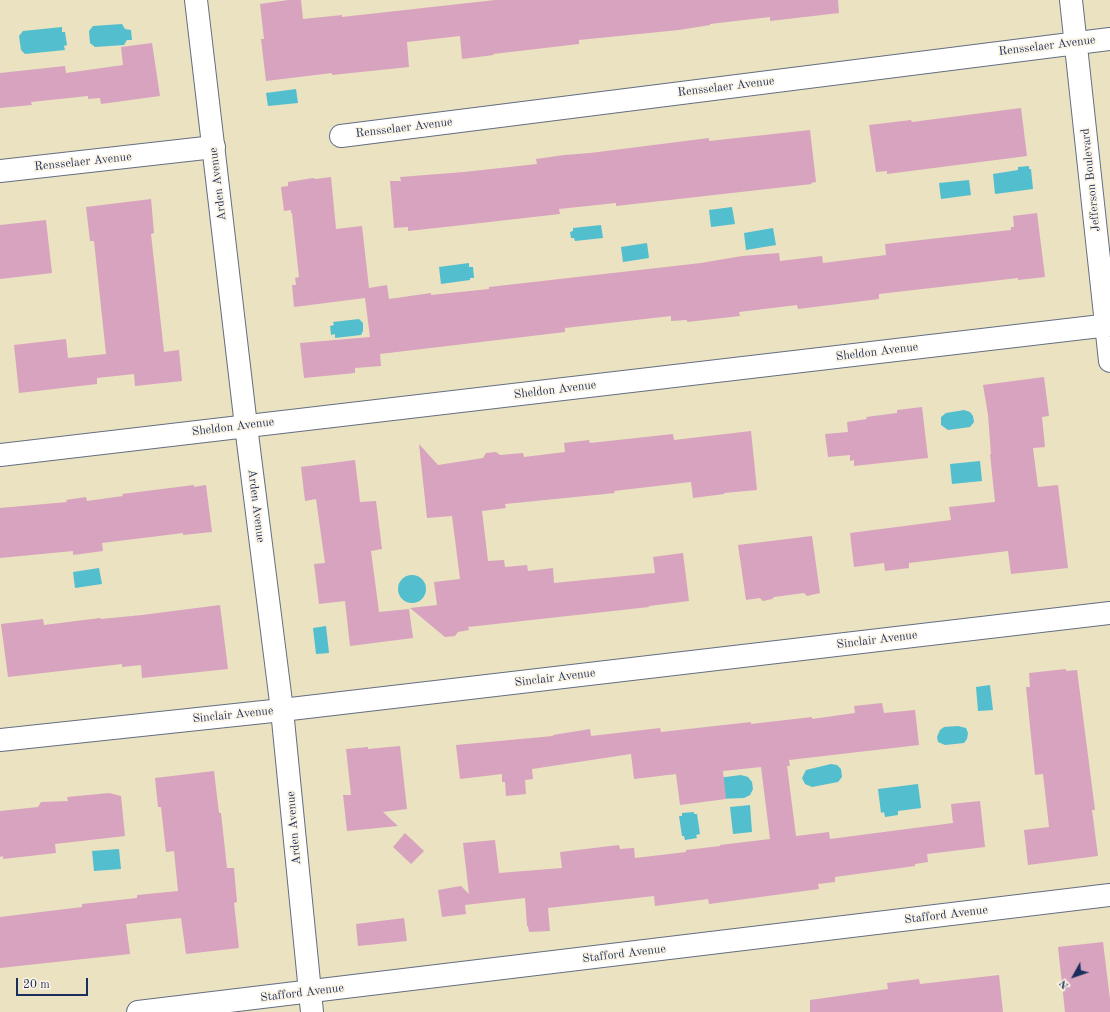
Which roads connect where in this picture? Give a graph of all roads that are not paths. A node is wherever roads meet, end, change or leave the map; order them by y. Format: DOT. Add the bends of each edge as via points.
graph roads {
  1 [pos="196,0"];
  2 [pos="1071,0"];
  3 [pos="1110,39"];
  4 [pos="1076,42"];
  5 [pos="341,136"];
  6 [pos="214,147"];
  7 [pos="0,171"];
  8 [pos="1108,325"];
  9 [pos="1110,361"];
  10 [pos="246,426"];
  11 [pos="0,455"];
  12 [pos="1110,613"];
  13 [pos="282,710"];
  14 [pos="0,740"];
  15 [pos="1110,895"];
  16 [pos="310,1002"];
  17 [pos="138,1012"];
  1 -- 6 [label="street, Arden Avenue"];
  2 -- 4 [label="street, Jefferson Boulevard"];
  3 -- 4 [label="street, Rensselaer Avenue"];
  4 -- 5 [label="street, Rensselaer Avenue"];
  4 -- 8 [label="street, Jefferson Boulevard"];
  6 -- 7 [label="street, Rensselaer Avenue"];
  6 -- 10 [label="street, Arden Avenue"];
  8 -- 9 [label="street, Jefferson Boulevard"];
  8 -- 10 [label="street, Sheldon Avenue"];
  10 -- 11 [label="street, Sheldon Avenue"];
  10 -- 13 [label="street, Arden Avenue"];
  12 -- 13 [label="street, Sinclair Avenue"];
  13 -- 14 [label="street, Sinclair Avenue"];
  13 -- 16 [label="street, Arden Avenue"];
  15 -- 16 [label="street, Stafford Avenue"];
  16 -- 17 [label="street, Stafford Avenue"];
}
